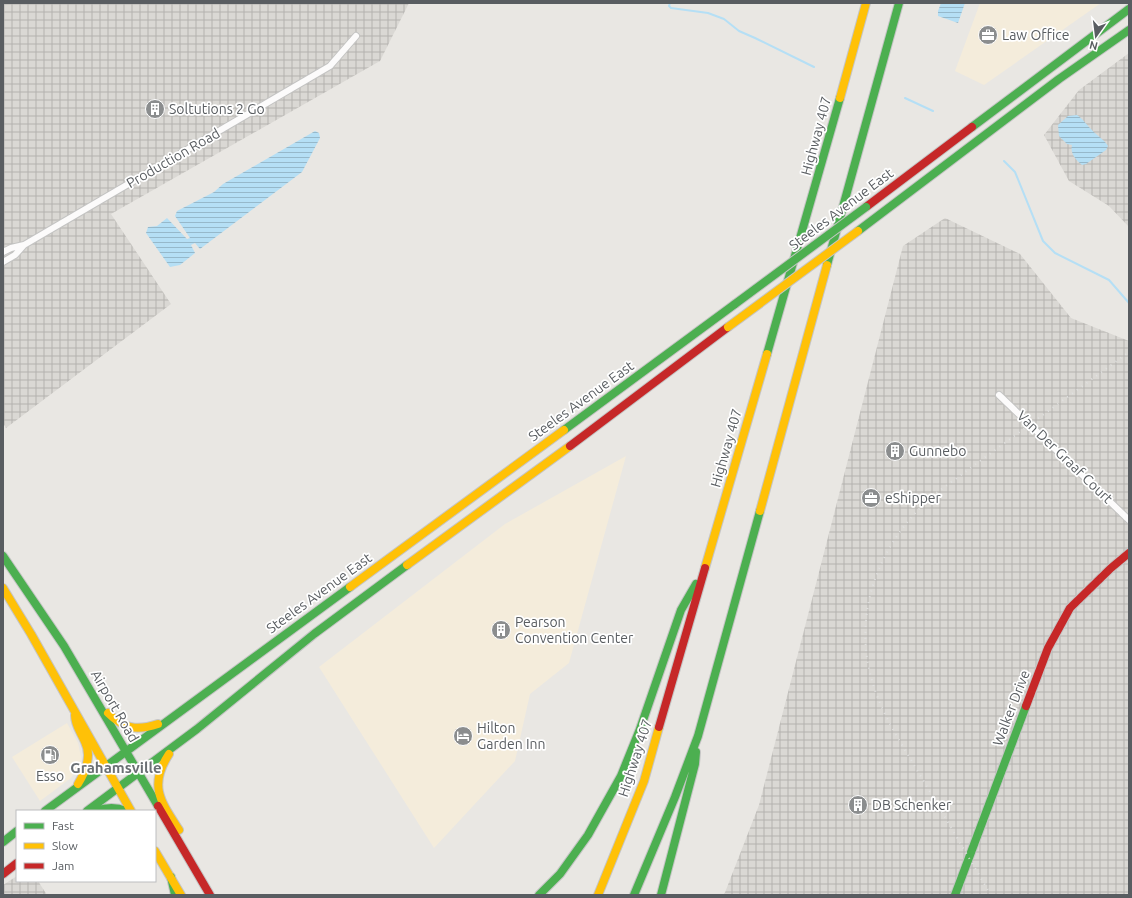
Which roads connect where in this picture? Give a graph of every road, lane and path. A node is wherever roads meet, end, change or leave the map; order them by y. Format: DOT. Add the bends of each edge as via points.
graph roads {
  1 [pos="866,3"];
  2 [pos="899,3"];
  3 [pos="1129,9"];
  4 [pos="1129,30"];
  5 [pos="356,36"];
  6 [pos="24,245"];
  7 [pos="3,252"];
  8 [pos="3,262"];
  9 [pos="1000,395"];
  10 [pos="1129,520"];
  11 [pos="1129,553"];
  12 [pos="3,556"];
  13 [pos="704,570"];
  14 [pos="3,588"];
  15 [pos="98,702"];
  16 [pos="74,712"];
  17 [pos="166,721"];
  18 [pos="698,736"];
  19 [pos="176,746"];
  20 [pos="126,751"];
  21 [pos="105,766"];
  22 [pos="138,773"];
  23 [pos="118,788"];
  24 [pos="72,791"];
  25 [pos="46,810"];
  26 [pos="88,810"];
  27 [pos="99,810"];
  28 [pos="122,810"];
  29 [pos="130,810"];
  30 [pos="16,832"];
  31 [pos="3,842"];
  32 [pos="180,844"];
  33 [pos="156,853"];
  34 [pos="16,864"];
  35 [pos="3,874"];
  36 [pos="171,877"];
  37 [pos="175,895"];
  38 [pos="181,895"];
  39 [pos="210,895"];
  40 [pos="539,895"];
  41 [pos="598,895"];
  42 [pos="634,895"];
  43 [pos="661,895"];
  44 [pos="955,895"];
  1 -- 13 [label="main road, Highway 407"];
  2 -- 18 [label="main road"];
  3 -- 17 [label="main road, Steeles Avenue East, bridge" via="735,304"];
  4 -- 19 [label="main road, Steeles Avenue East, bridge" via="314,634"];
  5 -- 6 [label="street, Production Road" via="330,66"];
  6 -- 7 [label="street, Production Road"];
  6 -- 8 [label="street, Production Road" via="15,255"];
  9 -- 10 [label="street, Van Der Graaf Court"];
  11 -- 44 [label="main road, Walker Drive" via="1070,608 1048,648"];
  12 -- 15 [label="main road, Airport Road" via="64,646"];
  13 -- 40 [label="main road" via="681,610 621,776 588,835 560,874"];
  13 -- 41 [label="main road, Highway 407" via="644,781"];
  14 -- 16 [label="main road"];
  15 -- 17 [label="main road" via="123,726 145,729"];
  15 -- 20 [label="main road, Airport Road"];
  16 -- 21 [label="main road"];
  16 -- 24 [label="main road" via="75,726 88,752 85,773"];
  17 -- 20 [label="main road, Steeles Avenue East"];
  18 -- 42 [label="main road"];
  18 -- 43 [label="main road" via="695,764"];
  19 -- 22 [label="main road, Steeles Avenue East"];
  19 -- 32 [label="main road" via="163,762 157,783 161,799 179,831"];
  20 -- 21 [label="main road, Steeles Avenue East"];
  20 -- 22 [label="main road, Airport Road"];
  21 -- 23 [label="main road"];
  21 -- 24 [label="main road, Steeles Avenue East"];
  22 -- 23 [label="main road, Steeles Avenue East"];
  22 -- 32 [label="main road, Airport Road"];
  23 -- 26 [label="main road, Steeles Avenue East"];
  23 -- 29 [label="main road"];
  24 -- 25 [label="main road, Steeles Avenue East"];
  27 -- 28 [label="main road" via="112,807"];
  30 -- 31 [label="main road"];
  32 -- 39 [label="main road, Airport Road"];
  33 -- 36 [label="main road"];
  34 -- 35 [label="main road"];
  36 -- 37 [label="main road"];
  36 -- 38 [label="main road"];
}
